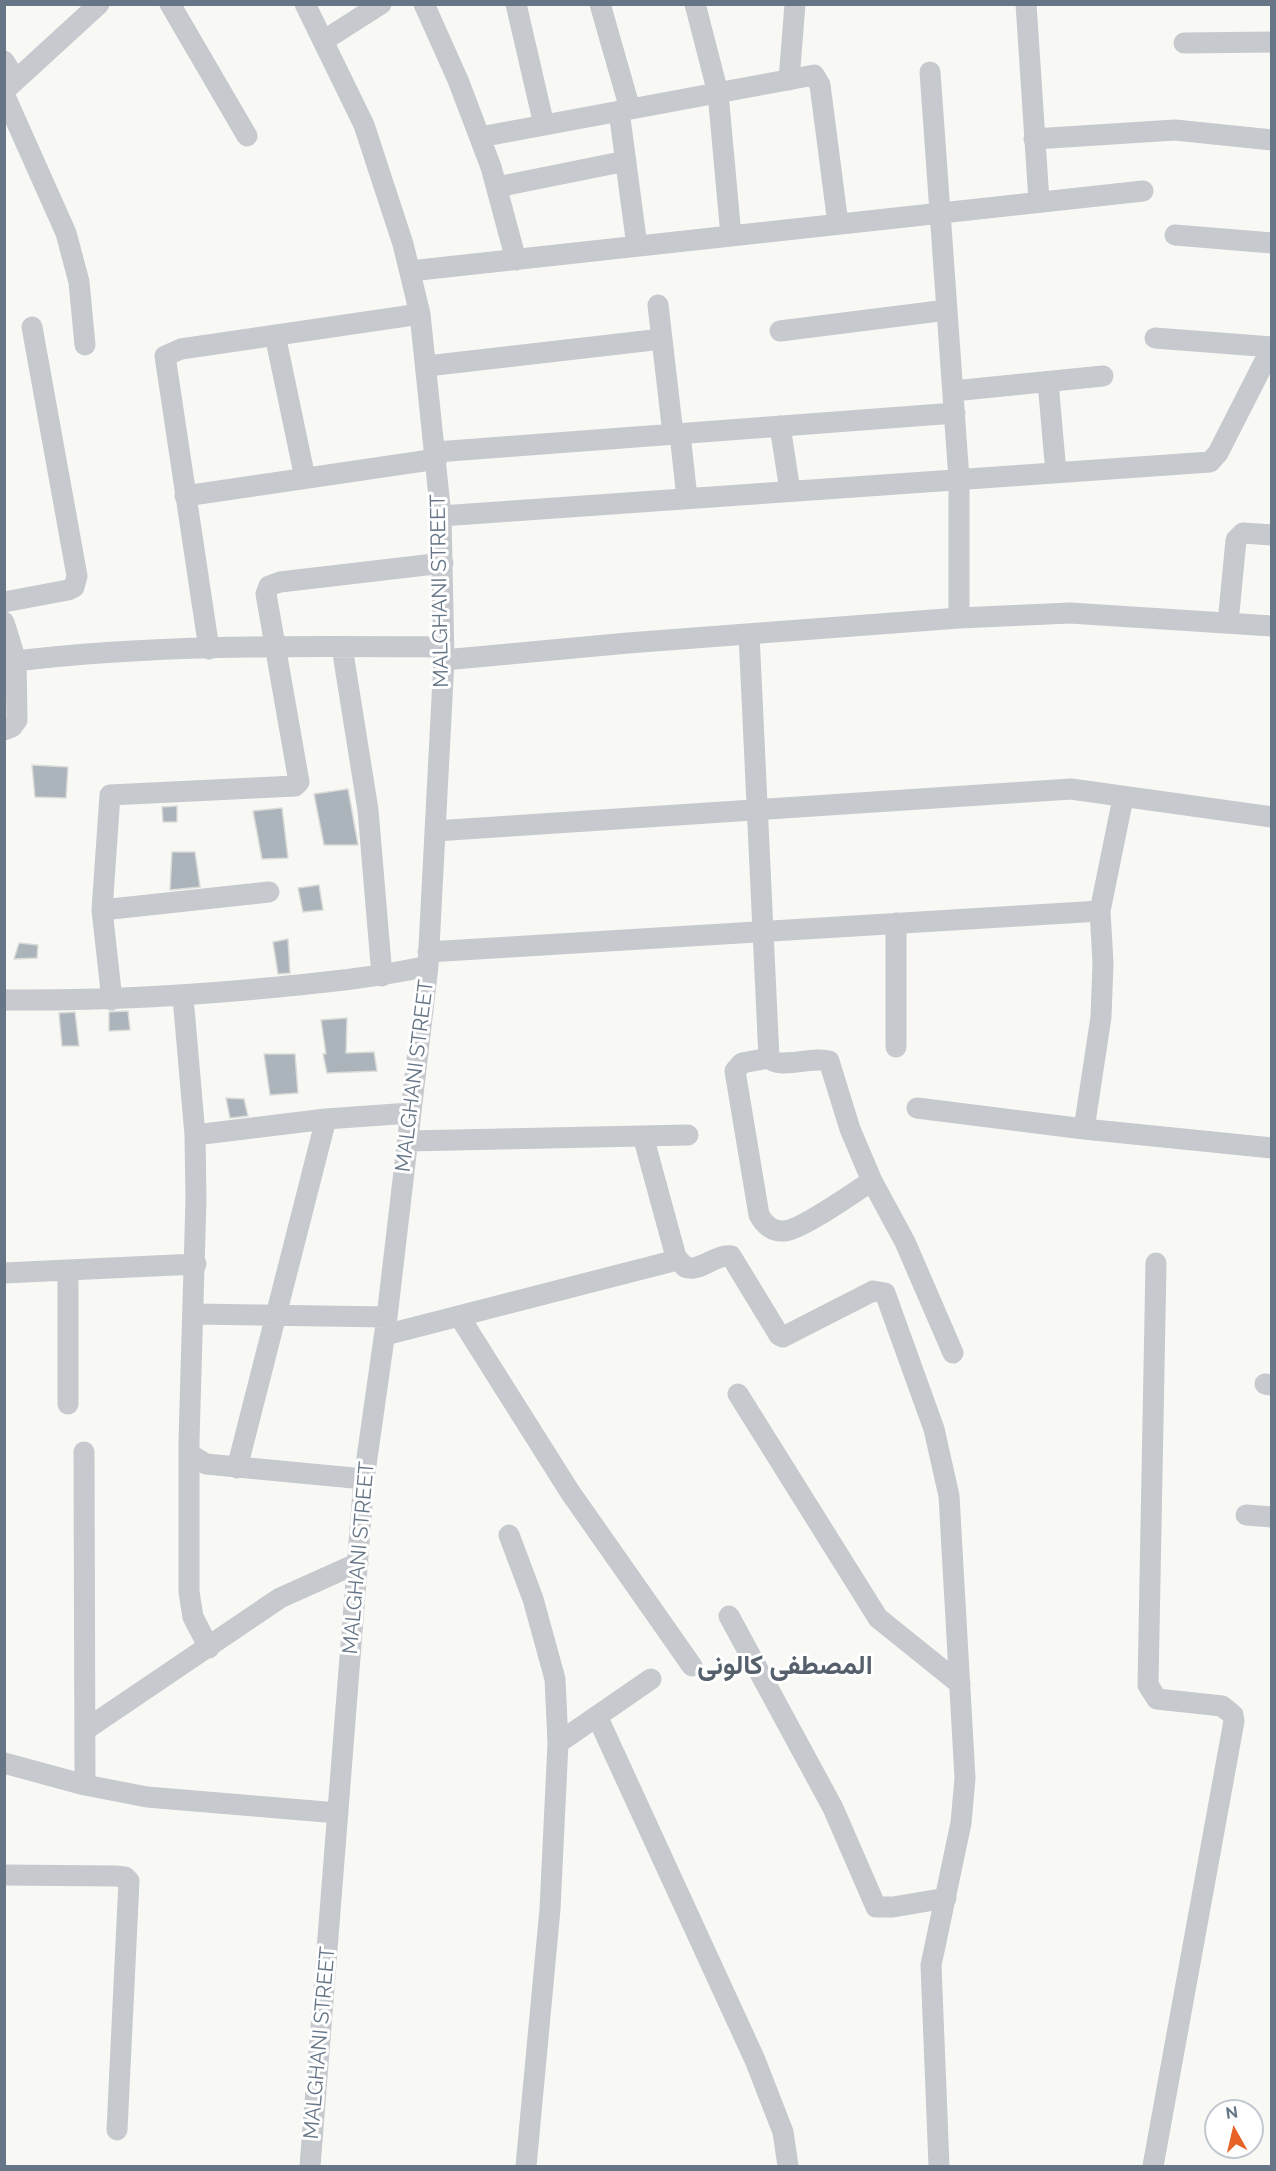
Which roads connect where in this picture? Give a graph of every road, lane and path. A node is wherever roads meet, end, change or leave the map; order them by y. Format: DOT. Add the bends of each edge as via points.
graph roads {
  1 [pos="99,4"];
  2 [pos="170,4"];
  3 [pos="304,4"];
  4 [pos="381,4"];
  5 [pos="424,4"];
  6 [pos="516,4"];
  7 [pos="600,4"];
  8 [pos="694,4"];
  9 [pos="795,4"];
  10 [pos="1026,4"];
  11 [pos="323,41"];
  12 [pos="1272,42"];
  13 [pos="1184,43"];
  14 [pos="4,61"];
  15 [pos="930,72"];
  16 [pos="789,80"];
  17 [pos="8,88"];
  18 [pos="718,93"];
  19 [pos="625,110"];
  20 [pos="544,125"];
  21 [pos="247,136"];
  22 [pos="480,137"];
  23 [pos="1034,139"];
  24 [pos="1272,140"];
  25 [pos="626,161"];
  26 [pos="496,188"];
  27 [pos="1143,191"];
  28 [pos="1039,201"];
  29 [pos="940,212"];
  30 [pos="838,224"];
  31 [pos="1174,235"];
  32 [pos="732,236"];
  33 [pos="1272,243"];
  34 [pos="637,246"];
  35 [pos="516,260"];
  36 [pos="410,271"];
  37 [pos="658,305"];
  38 [pos="947,310"];
  39 [pos="420,314"];
  40 [pos="32,327"];
  41 [pos="780,331"];
  42 [pos="275,335"];
  43 [pos="662,339"];
  44 [pos="1155,339"];
  45 [pos="86,345"];
  46 [pos="1272,347"];
  47 [pos="427,366"];
  48 [pos="1103,376"];
  49 [pos="1048,382"];
  50 [pos="953,391"];
  51 [pos="955,413"];
  52 [pos="780,426"];
  53 [pos="676,434"];
  54 [pos="436,455"];
  55 [pos="1056,472"];
  56 [pos="305,478"];
  57 [pos="959,479"];
  58 [pos="790,491"];
  59 [pos="185,496"];
  60 [pos="687,498"];
  61 [pos="441,516"];
  62 [pos="1272,535"];
  63 [pos="443,563"];
  64 [pos="4,602"];
  65 [pos="959,618"];
  66 [pos="4,622"];
  67 [pos="1228,623"];
  68 [pos="1272,626"];
  69 [pos="749,634"];
  70 [pos="342,647"];
  71 [pos="274,648"];
  72 [pos="210,649"];
  73 [pos="444,654"];
  74 [pos="16,661"];
  75 [pos="4,730"];
  76 [pos="1123,798"];
  77 [pos="756,810"];
  78 [pos="1272,817"];
  79 [pos="435,831"];
  80 [pos="269,892"];
  81 [pos="102,910"];
  82 [pos="1100,911"];
  83 [pos="896,923"];
  84 [pos="763,931"];
  85 [pos="428,959"];
  86 [pos="382,976"];
  87 [pos="183,997"];
  88 [pos="4,1000"];
  89 [pos="112,1000"];
  90 [pos="896,1047"];
  91 [pos="769,1058"];
  92 [pos="917,1108"];
  93 [pos="410,1113"];
  94 [pos="326,1119"];
  95 [pos="1084,1130"];
  96 [pos="195,1135"];
  97 [pos="688,1135"];
  98 [pos="643,1136"];
  99 [pos="408,1141"];
  100 [pos="1272,1148"];
  101 [pos="872,1181"];
  102 [pos="676,1257"];
  103 [pos="1156,1263"];
  104 [pos="196,1264"];
  105 [pos="68,1270"];
  106 [pos="4,1274"];
  107 [pos="194,1314"];
  108 [pos="275,1315"];
  109 [pos="459,1316"];
  110 [pos="386,1326"];
  111 [pos="953,1353"];
  112 [pos="738,1394"];
  113 [pos="68,1404"];
  114 [pos="84,1452"];
  115 [pos="191,1455"];
  116 [pos="237,1468"];
  117 [pos="364,1479"];
  118 [pos="1246,1515"];
  119 [pos="1272,1517"];
  120 [pos="509,1535"];
  121 [pos="358,1563"];
  122 [pos="729,1616"];
  123 [pos="209,1648"];
  124 [pos="692,1666"];
  125 [pos="651,1679"];
  126 [pos="960,1684"];
  127 [pos="597,1716"];
  128 [pos="85,1730"];
  129 [pos="558,1743"];
  130 [pos="4,1763"];
  131 [pos="85,1785"];
  132 [pos="338,1813"];
  133 [pos="4,1875"];
  134 [pos="946,1898"];
  135 [pos="117,2130"];
  136 [pos="310,2166"];
  137 [pos="526,2166"];
  138 [pos="788,2166"];
  139 [pos="939,2166"];
  140 [pos="1153,2166"];
  1 -- 17 [label="street"];
  2 -- 21 [label="street"];
  3 -- 11 [label="street, MALGHANI STREET"];
  4 -- 11 [label="street"];
  5 -- 22 [label="street"];
  6 -- 20 [label="street"];
  7 -- 19 [label="street"];
  8 -- 18 [label="street"];
  9 -- 16 [label="street"];
  10 -- 23 [label="street"];
  11 -- 36 [label="street, MALGHANI STREET" via="364,125"];
  12 -- 13 [label="street"];
  14 -- 17 [label="street"];
  15 -- 29 [label="street"];
  16 -- 18 [label="street"];
  16 -- 30 [label="street" via="814,75 820,85"];
  17 -- 45 [label="street" via="66,233 79,282"];
  18 -- 19 [label="street"];
  18 -- 32 [label="street"];
  19 -- 20 [label="street"];
  19 -- 25 [label="street"];
  20 -- 22 [label="street"];
  22 -- 26 [label="street"];
  23 -- 24 [label="street" via="1175,130"];
  23 -- 28 [label="street"];
  25 -- 26 [label="street"];
  25 -- 34 [label="street"];
  26 -- 35 [label="street"];
  27 -- 28 [label="street"];
  28 -- 29 [label="street"];
  29 -- 30 [label="street"];
  29 -- 38 [label="street"];
  30 -- 32 [label="street"];
  31 -- 33 [label="street"];
  32 -- 34 [label="street"];
  34 -- 35 [label="street"];
  35 -- 36 [label="street"];
  36 -- 39 [label="street, MALGHANI STREET"];
  37 -- 43 [label="street"];
  38 -- 41 [label="street"];
  38 -- 50 [label="street"];
  39 -- 42 [label="street"];
  39 -- 47 [label="street, MALGHANI STREET"];
  40 -- 64 [label="street" via="77,576 74,587 68,590"];
  42 -- 56 [label="street"];
  42 -- 59 [label="street" via="181,349 165,356"];
  43 -- 47 [label="street"];
  43 -- 53 [label="street"];
  44 -- 46 [label="street"];
  46 -- 55 [label="street" via="1210,462"];
  47 -- 54 [label="street, MALGHANI STREET"];
  48 -- 49 [label="street"];
  49 -- 50 [label="street"];
  49 -- 55 [label="street"];
  50 -- 51 [label="street"];
  51 -- 52 [label="street"];
  51 -- 57 [label="street"];
  52 -- 53 [label="street"];
  52 -- 58 [label="street"];
  53 -- 54 [label="street"];
  53 -- 60 [label="street"];
  54 -- 56 [label="street"];
  54 -- 61 [label="street, MALGHANI STREET"];
  55 -- 57 [label="street"];
  56 -- 59 [label="street"];
  57 -- 58 [label="street"];
  57 -- 65 [label="street"];
  58 -- 60 [label="street"];
  59 -- 72 [label="street"];
  60 -- 61 [label="street"];
  61 -- 63 [label="street, MALGHANI STREET"];
  62 -- 67 [label="street" via="1243,533 1236,540"];
  63 -- 71 [label="street" via="270,586 266,594"];
  63 -- 73 [label="street, MALGHANI STREET"];
  65 -- 67 [label="street" via="1091,613"];
  65 -- 69 [label="street"];
  66 -- 74 [label="street"];
  67 -- 68 [label="street"];
  69 -- 73 [label="street"];
  69 -- 77 [label="street"];
  70 -- 71 [label="street"];
  70 -- 73 [label="street"];
  70 -- 86 [label="street" via="368,810"];
  71 -- 72 [label="street"];
  71 -- 81 [label="street" via="299,782 289,788 110,795"];
  72 -- 74 [label="street" via="76,653"];
  73 -- 79 [label="street, MALGHANI STREET"];
  74 -- 75 [label="street" via="17,720"];
  76 -- 77 [label="street" via="1071,789"];
  76 -- 78 [label="street"];
  76 -- 82 [label="street"];
  77 -- 79 [label="street"];
  77 -- 84 [label="street"];
  79 -- 85 [label="street, MALGHANI STREET"];
  80 -- 81 [label="street"];
  81 -- 89 [label="street"];
  82 -- 83 [label="street"];
  82 -- 95 [label="street" via="1101,1017"];
  83 -- 84 [label="street"];
  83 -- 90 [label="street"];
  84 -- 85 [label="street"];
  84 -- 91 [label="street"];
  85 -- 86 [label="street"];
  85 -- 93 [label="street, MALGHANI STREET"];
  86 -- 87 [label="street"];
  87 -- 89 [label="street"];
  87 -- 96 [label="street"];
  88 -- 89 [label="street"];
  91 -- 101 [label="street" via="778,1064 829,1060 850,1130"];
  91 -- 101 [label="street" via="742,1063 735,1071 759,1215 764,1223 772,1229 794,1229"];
  92 -- 95 [label="street"];
  93 -- 94 [label="street"];
  93 -- 99 [label="street, MALGHANI STREET"];
  94 -- 96 [label="street"];
  94 -- 108 [label="street"];
  95 -- 100 [label="street"];
  96 -- 104 [label="street"];
  97 -- 98 [label="street"];
  98 -- 99 [label="street"];
  98 -- 102 [label="street"];
  99 -- 110 [label="street, MALGHANI STREET"];
  101 -- 111 [label="street" via="905,1242"];
  102 -- 109 [label="street" via="673,1261"];
  102 -- 126 [label="street" via="688,1269 730,1256 783,1337 873,1291 885,1293 934,1429 949,1496"];
  103 -- 140 [label="street" via="1148,1685 1157,1699 1222,1706 1234,1721"];
  104 -- 105 [label="street"];
  104 -- 107 [label="street"];
  105 -- 106 [label="street"];
  105 -- 113 [label="street"];
  107 -- 108 [label="street"];
  107 -- 115 [label="street"];
  108 -- 110 [label="street"];
  108 -- 116 [label="street"];
  109 -- 110 [label="street"];
  109 -- 124 [label="street" via="570,1492"];
  110 -- 117 [label="street, MALGHANI STREET"];
  112 -- 126 [label="street" via="878,1618"];
  114 -- 128 [label="street"];
  115 -- 116 [label="street" via="206,1464"];
  115 -- 123 [label="street" via="189,1592 194,1617"];
  116 -- 117 [label="street"];
  117 -- 121 [label="street, MALGHANI STREET"];
  118 -- 119 [label="street"];
  120 -- 129 [label="street" via="533,1599 555,1679"];
  121 -- 123 [label="street" via="280,1598"];
  121 -- 132 [label="street, MALGHANI STREET"];
  122 -- 134 [label="street" via="833,1808 876,1907"];
  123 -- 128 [label="street"];
  125 -- 127 [label="street"];
  126 -- 134 [label="street" via="964,1801"];
  127 -- 129 [label="street"];
  127 -- 138 [label="street" via="769,2094 783,2132"];
  128 -- 131 [label="street"];
  129 -- 137 [label="street" via="550,1909"];
  130 -- 131 [label="street"];
  131 -- 132 [label="street" via="147,1797"];
  132 -- 136 [label="street, MALGHANI STREET"];
  133 -- 135 [label="street" via="115,1876 129,1881"];
  134 -- 139 [label="street" via="931,1965"];
}
